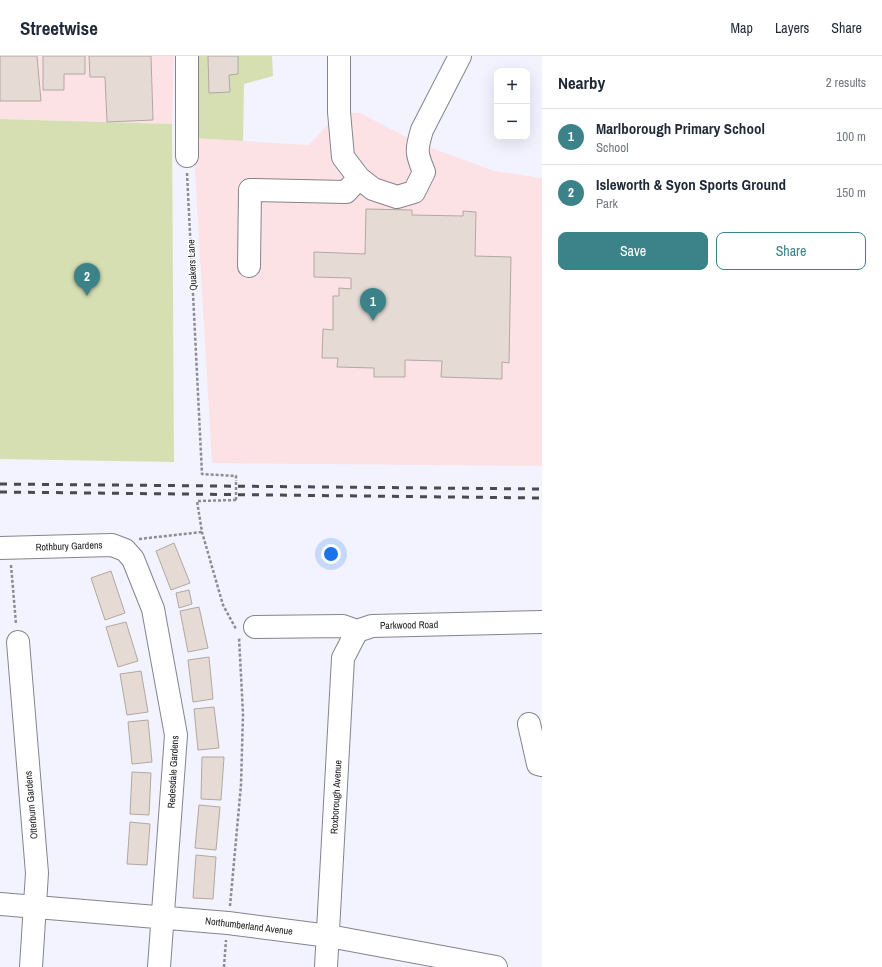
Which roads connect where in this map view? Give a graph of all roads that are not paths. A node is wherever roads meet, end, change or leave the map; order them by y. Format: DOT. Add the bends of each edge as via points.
graph roads {
  1 [pos="187,56"];
  2 [pos="339,56"];
  3 [pos="460,56"];
  4 [pos="187,156"];
  5 [pos="359,178"];
  6 [pos="249,266"];
  7 [pos="5,548"];
  8 [pos="129,554"];
  9 [pos="542,622"];
  10 [pos="255,627"];
  11 [pos="357,631"];
  12 [pos="18,642"];
  13 [pos="529,724"];
  14 [pos="542,765"];
  15 [pos="0,904"];
  16 [pos="35,908"];
  17 [pos="163,918"];
  18 [pos="329,936"];
  19 [pos="32,967"];
  20 [pos="159,967"];
  21 [pos="326,967"];
  22 [pos="496,967"];
  1 -- 4 [label="street"];
  2 -- 5 [label="street" via="339,112 343,157"];
  3 -- 5 [label="street" via="422,130 417,155 424,172 414,192 398,197 373,189"];
  5 -- 6 [label="street" via="346,192 250,190"];
  7 -- 8 [label="street, Rothbury Gardens" via="112,545"];
  8 -- 17 [label="street, Redesdale Gardens" via="153,609 176,735"];
  9 -- 11 [label="street, Parkwood Road" via="372,626"];
  10 -- 11 [label="street, Parkwood Road" via="343,626"];
  11 -- 18 [label="street, Roxborough Avenue" via="343,658"];
  12 -- 16 [label="street, Otterburn Gardens" via="37,873"];
  13 -- 14 [label="street" via="538,764"];
  15 -- 16 [label="street, Northumberland Avenue"];
  16 -- 17 [label="street, Northumberland Avenue"];
  16 -- 19 [label="street, Otterburn Gardens"];
  17 -- 18 [label="street, Northumberland Avenue" via="228,923"];
  17 -- 20 [label="street, Redesdale Gardens"];
  18 -- 21 [label="street, Roxborough Avenue"];
  18 -- 22 [label="street, Northumberland Avenue"];
}
